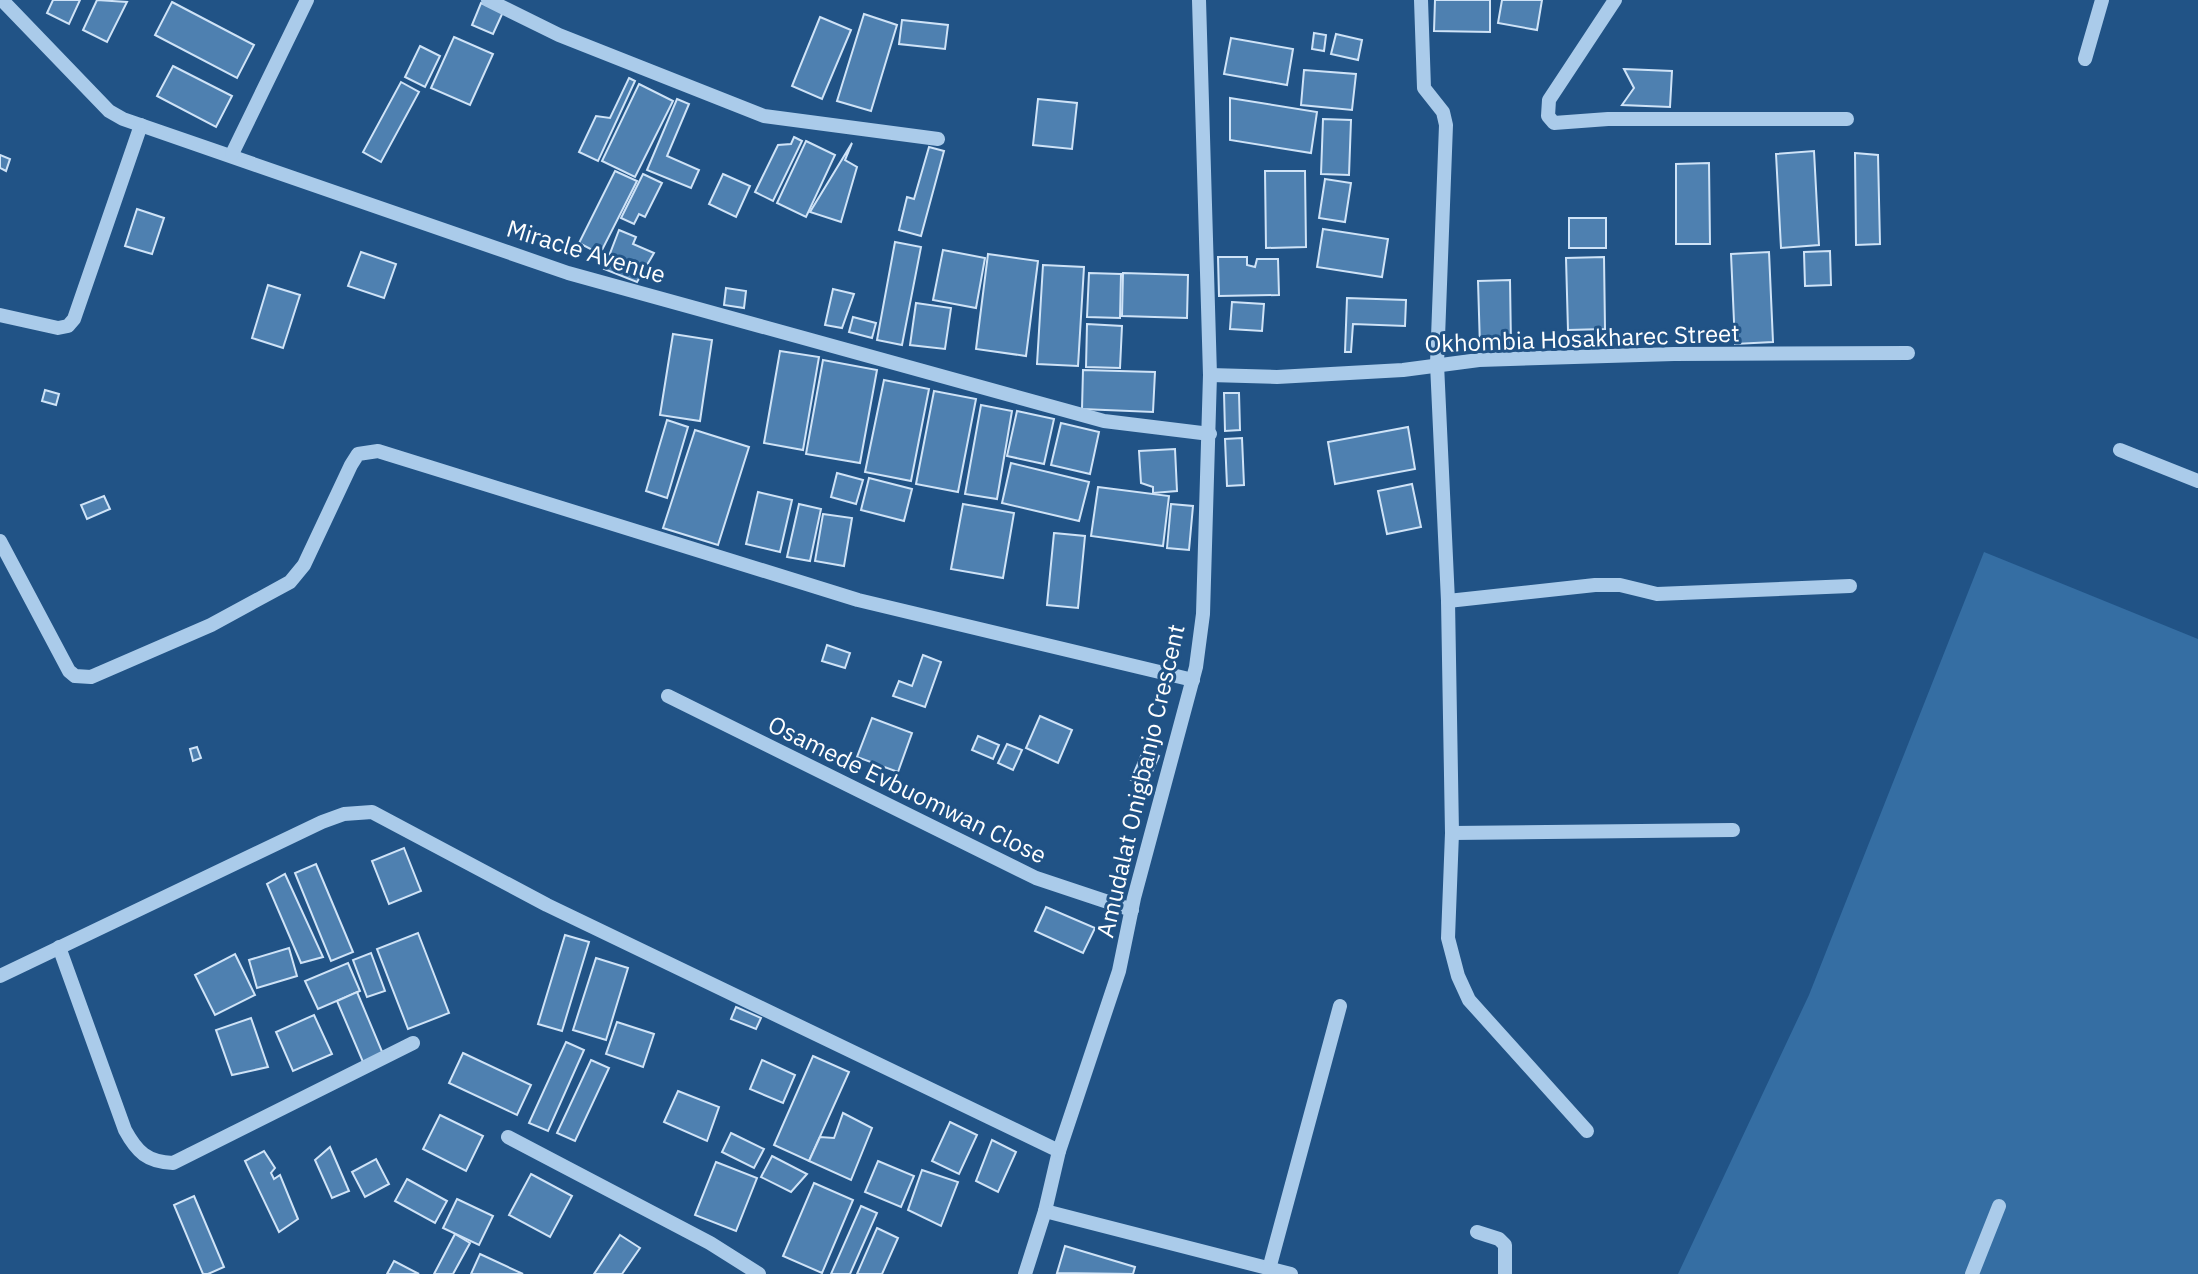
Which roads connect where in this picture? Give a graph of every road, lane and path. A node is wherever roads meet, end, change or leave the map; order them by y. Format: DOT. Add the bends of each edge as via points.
graph roads {
  1 [pos="2,0"];
  2 [pos="307,0"];
  3 [pos="488,0"];
  4 [pos="1199,0"];
  5 [pos="1421,0"];
  6 [pos="1615,0"];
  7 [pos="2102,0"];
  8 [pos="2085,59"];
  9 [pos="1847,119"];
  10 [pos="141,125"];
  11 [pos="938,139"];
  12 [pos="232,154"];
  13 [pos="0,315"];
  14 [pos="1908,353"];
  15 [pos="1437,364"];
  16 [pos="1210,375"];
  17 [pos="1210,434"];
  18 [pos="2120,450"];
  19 [pos="2198,481"];
  20 [pos="0,541"];
  21 [pos="1850,586"];
  22 [pos="1448,601"];
  23 [pos="1193,680"];
  24 [pos="668,696"];
  25 [pos="1733,830"];
  26 [pos="1452,833"];
  27 [pos="1132,910"];
  28 [pos="59,947"];
  29 [pos="0,976"];
  30 [pos="1340,1006"];
  31 [pos="413,1043"];
  32 [pos="1587,1131"];
  33 [pos="508,1137"];
  34 [pos="1059,1151"];
  35 [pos="1999,1206"];
  36 [pos="1045,1211"];
  37 [pos="1477,1232"];
  38 [pos="1269,1269"];
  39 [pos="759,1274"];
  40 [pos="1025,1274"];
  41 [pos="1291,1274"];
  42 [pos="1505,1274"];
  43 [pos="1972,1274"];
  1 -- 10 [label="street, Miracle Avenue" via="109,111"];
  2 -- 12 [label="street"];
  3 -- 11 [label="street" via="573,41 764,116"];
  4 -- 16 [label="street, Amudalat Onigbanjo Crescent"];
  5 -- 15 [label="street" via="1424,88 1443,112 1446,125"];
  6 -- 9 [label="street" via="1549,100 1548,116 1554,123"];
  7 -- 8 [label="street"];
  10 -- 12 [label="street, Miracle Avenue"];
  10 -- 13 [label="street" via="74,319 58,328"];
  12 -- 17 [label="street, Miracle Avenue" via="583,277 1104,421"];
  14 -- 15 [label="street, Okhombia Hosakharec Street" via="1674,354"];
  15 -- 16 [label="street, Okhombia Hosakharec Street" via="1277,377"];
  15 -- 22 [label="street"];
  16 -- 17 [label="street, Amudalat Onigbanjo Crescent"];
  17 -- 23 [label="street, Amudalat Onigbanjo Crescent" via="1203,614"];
  18 -- 19 [label="street"];
  20 -- 23 [label="street" via="69,671 91,677 211,625 290,582 304,565 358,454 378,451 858,600"];
  21 -- 22 [label="street" via="1657,594 1595,585"];
  22 -- 26 [label="street"];
  23 -- 27 [label="street, Amudalat Onigbanjo Crescent"];
  24 -- 27 [label="street, Osamede Evbuomwan Close" via="1036,878"];
  25 -- 26 [label="street"];
  26 -- 32 [label="street" via="1448,938 1458,976 1469,1000"];
  27 -- 34 [label="street, Amudalat Onigbanjo Crescent" via="1119,971"];
  28 -- 29 [label="street"];
  28 -- 31 [label="street" via="125,1130 138,1153 158,1162 173,1163"];
  28 -- 34 [label="street" via="322,822 372,812 547,905"];
  30 -- 38 [label="street"];
  33 -- 39 [label="street"];
  34 -- 36 [label="street, Amudalat Onigbanjo Crescent"];
  35 -- 43 [label="street"];
  36 -- 38 [label="street"];
  36 -- 40 [label="street, Amudalat Onigbanjo Crescent"];
  37 -- 42 [label="street" via="1505,1245"];
  38 -- 41 [label="street"];
}
